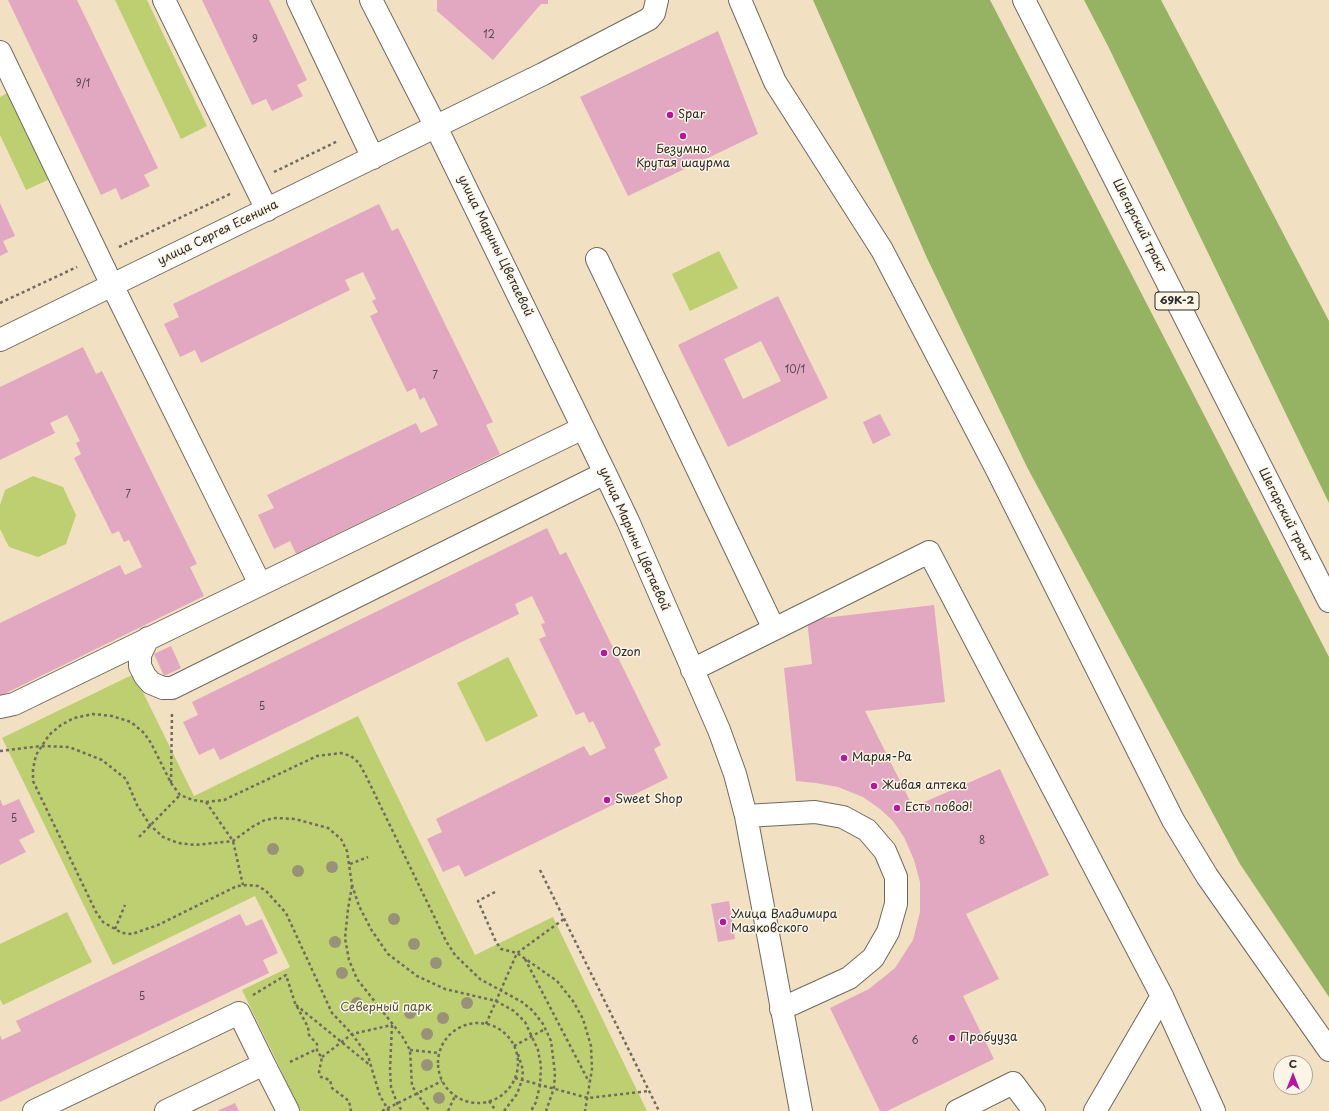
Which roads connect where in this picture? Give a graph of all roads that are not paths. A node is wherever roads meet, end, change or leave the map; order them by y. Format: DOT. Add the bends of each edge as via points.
graph roads {
  1 [pos="164,0"];
  2 [pos="298,0"];
  3 [pos="370,0"];
  4 [pos="657,0"];
  5 [pos="740,0"];
  6 [pos="1024,0"];
  7 [pos="0,52"];
  8 [pos="436,127"];
  9 [pos="373,158"];
  10 [pos="267,210"];
  11 [pos="597,259"];
  12 [pos="112,285"];
  13 [pos="0,340"];
  14 [pos="583,428"];
  15 [pos="605,473"];
  16 [pos="260,584"];
  17 [pos="1329,601"];
  18 [pos="774,629"];
  19 [pos="148,638"];
  20 [pos="692,670"];
  21 [pos="0,707"];
  22 [pos="746,816"];
  23 [pos="1162,996"];
  24 [pos="782,1009"];
  25 [pos="1329,1050"];
  26 [pos="266,1069"];
  27 [pos="34,1111"];
  28 [pos="166,1111"];
  29 [pos="288,1111"];
  30 [pos="801,1111"];
  31 [pos="957,1111"];
  32 [pos="1034,1111"];
  33 [pos="1095,1111"];
  34 [pos="1214,1111"];
  1 -- 10 [label="street"];
  2 -- 9 [label="street"];
  3 -- 8 [label="street, улица Марины Цветаевой"];
  4 -- 8 [label="street, улица Сергея Есенина" via="654,13 648,19"];
  5 -- 25 [label="street" via="775,82 885,257 995,466 1172,820 1207,876"];
  6 -- 17 [label="street, Шегарский тракт / 69К-2"];
  7 -- 12 [label="street"];
  8 -- 9 [label="street, улица Сергея Есенина"];
  8 -- 14 [label="street, улица Марины Цветаевой"];
  9 -- 10 [label="street, улица Сергея Есенина"];
  10 -- 12 [label="street, улица Сергея Есенина"];
  11 -- 18 [label="street"];
  12 -- 13 [label="street, улица Сергея Есенина"];
  12 -- 16 [label="street"];
  14 -- 15 [label="street, улица Марины Цветаевой"];
  14 -- 16 [label="street"];
  15 -- 19 [label="street" via="172,688 163,688 151,683 140,666 140,655"];
  15 -- 20 [label="street, улица Марины Цветаевой"];
  16 -- 19 [label="street"];
  18 -- 20 [label="street"];
  18 -- 23 [label="street" via="929,552"];
  19 -- 21 [label="street" via="14,704"];
  20 -- 22 [label="street, улица Марины Цветаевой" via="719,730 735,774"];
  22 -- 24 [label="street, улица Марины Цветаевой"];
  22 -- 24 [label="street" via="815,812 842,817 867,830 885,851 896,877 896,904 888,932 873,958 849,978"];
  23 -- 33 [label="street"];
  23 -- 34 [label="street"];
  24 -- 30 [label="street, улица Марины Цветаевой"];
  26 -- 27 [label="street" via="239,1013"];
  26 -- 28 [label="street"];
  26 -- 29 [label="street"];
  31 -- 32 [label="street" via="1013,1084"];
}
